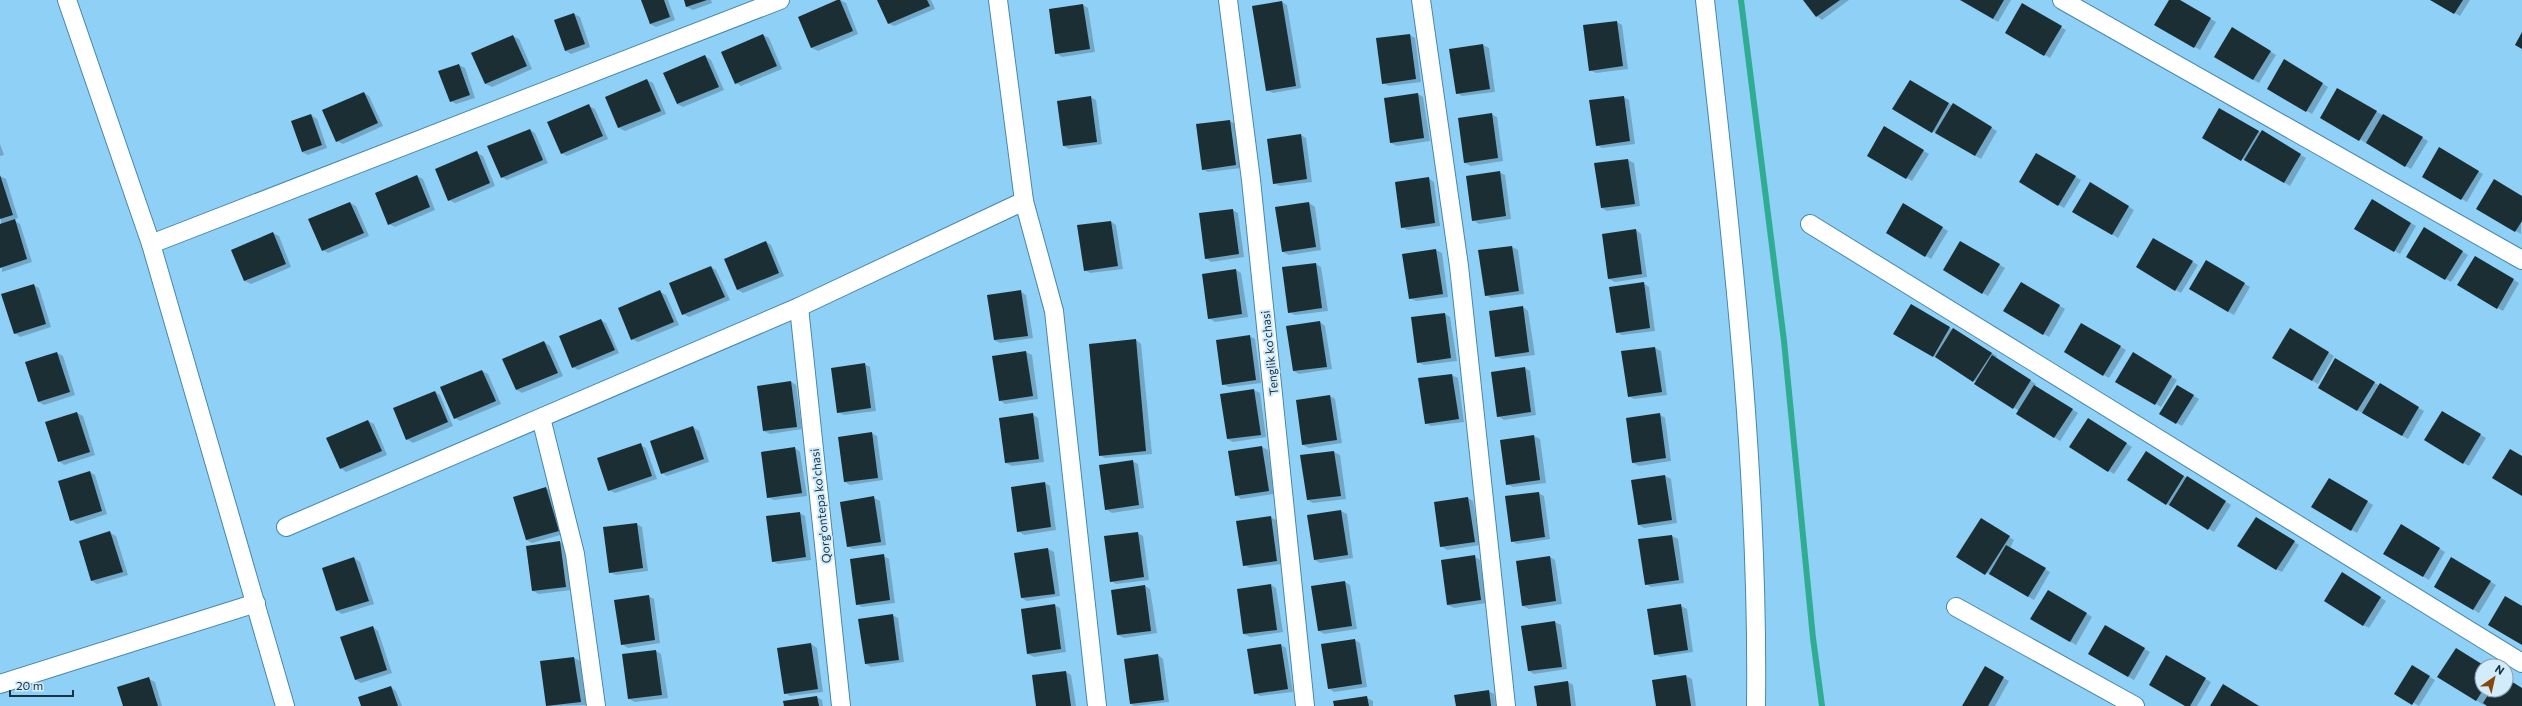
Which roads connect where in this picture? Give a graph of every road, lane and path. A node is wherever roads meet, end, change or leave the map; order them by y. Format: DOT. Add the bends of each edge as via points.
graph roads {
  1 [pos="67,0"];
  2 [pos="780,0"];
  3 [pos="998,0"];
  4 [pos="1228,0"];
  5 [pos="1421,0"];
  6 [pos="1705,0"];
  7 [pos="2062,0"];
  8 [pos="1024,201"];
  9 [pos="1810,224"];
  10 [pos="151,244"];
  11 [pos="2522,260"];
  12 [pos="799,307"];
  13 [pos="541,418"];
  14 [pos="286,527"];
  15 [pos="256,603"];
  16 [pos="1956,607"];
  17 [pos="2522,663"];
  18 [pos="0,684"];
  19 [pos="286,706"];
  20 [pos="596,706"];
  21 [pos="840,706"];
  22 [pos="1097,706"];
  23 [pos="1305,706"];
  24 [pos="1506,706"];
  25 [pos="1756,706"];
  26 [pos="2135,706"];
  1 -- 10 [label="street"];
  2 -- 10 [label="street"];
  3 -- 8 [label="street"];
  4 -- 23 [label="street, Tenglik ko'chasi" via="1251,180"];
  5 -- 24 [label="street" via="1459,266"];
  6 -- 25 [label="street" via="1740,316 1757,624"];
  7 -- 11 [label="street"];
  8 -- 12 [label="street"];
  8 -- 22 [label="street" via="1054,311"];
  9 -- 17 [label="street"];
  10 -- 15 [label="street"];
  12 -- 13 [label="street"];
  12 -- 21 [label="street, Qorg'ontepa ko'chasi"];
  13 -- 14 [label="street"];
  13 -- 20 [label="street" via="575,554"];
  15 -- 18 [label="street"];
  15 -- 19 [label="street"];
  16 -- 26 [label="street"];
}
